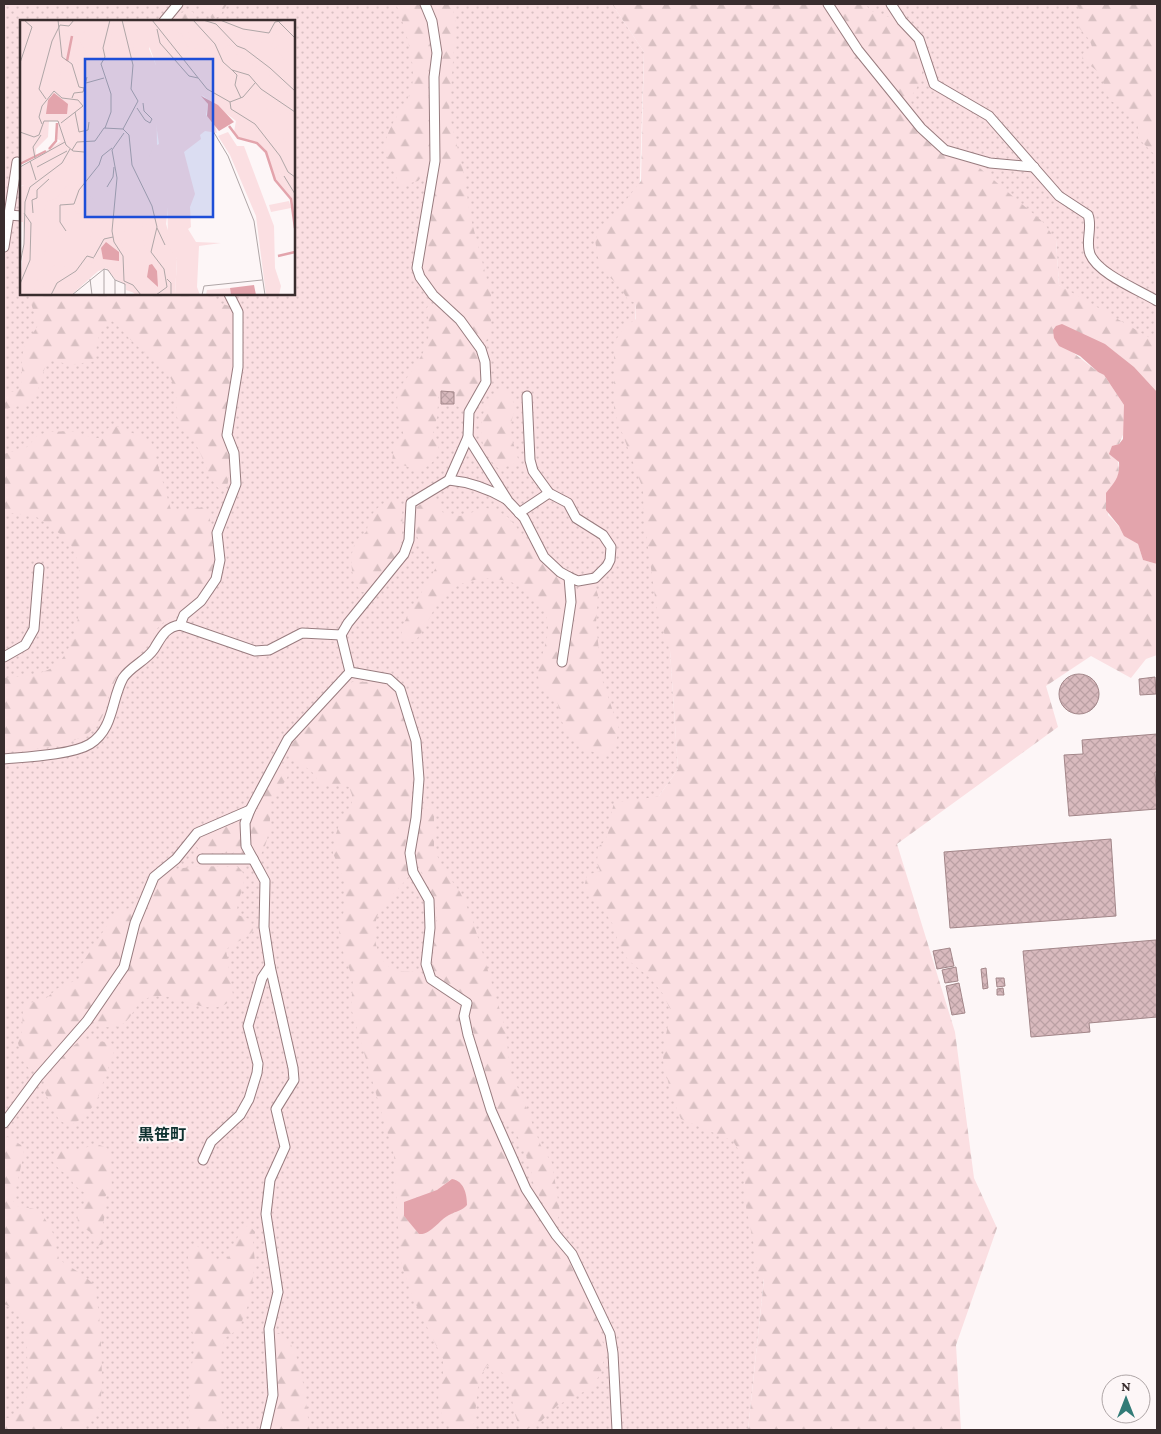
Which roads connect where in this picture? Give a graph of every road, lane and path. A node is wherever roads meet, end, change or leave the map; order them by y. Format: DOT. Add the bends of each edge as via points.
graph roads {
  1 [pos="178,4"];
  2 [pos="425,4"];
  3 [pos="828,4"];
  4 [pos="891,4"];
  5 [pos="165,20"];
  6 [pos="17,162"];
  7 [pos="1034,167"];
  8 [pos="9,215"];
  9 [pos="20,216"];
  10 [pos="4,248"];
  11 [pos="230,295"];
  12 [pos="1157,301"];
  13 [pos="527,396"];
  14 [pos="468,437"];
  15 [pos="449,480"];
  16 [pos="550,493"];
  17 [pos="508,501"];
  18 [pos="519,513"];
  19 [pos="39,568"];
  20 [pos="569,577"];
  21 [pos="180,625"];
  22 [pos="341,635"];
  23 [pos="4,657"];
  24 [pos="562,662"];
  25 [pos="350,672"];
  26 [pos="4,759"];
  27 [pos="250,810"];
  28 [pos="202,859"];
  29 [pos="253,859"];
  30 [pos="270,966"];
  31 [pos="4,1123"];
  32 [pos="203,1160"];
  33 [pos="265,1430"];
  34 [pos="617,1430"];
  1 -- 5 [label="lane"];
  2 -- 14 [label="lane" via="432,21 437,52 434,77 435,161 417,268 433,295 460,320 481,349 485,362 486,382 469,412"];
  3 -- 7 [label="lane" via="858,50 922,128 945,150 990,164"];
  4 -- 7 [label="lane" via="919,40 934,84 989,116"];
  6 -- 8 [label="lane"];
  7 -- 12 [label="lane" via="1059,196 1088,215 1090,254 1096,263"];
  8 -- 9 [label="lane"];
  8 -- 10 [label="lane"];
  11 -- 21 [label="lane" via="238,312 238,367 227,435 234,453 236,484 217,533 220,560 216,579 201,601 184,615"];
  13 -- 16 [label="lane" via="530,460 533,471"];
  14 -- 15 [label="lane"];
  14 -- 17 [label="lane"];
  15 -- 17 [label="lane" via="490,490"];
  15 -- 22 [label="lane" via="411,502 409,540 404,554"];
  16 -- 18 [label="lane"];
  16 -- 20 [label="lane" via="568,502 576,518 603,534 611,547 607,566 595,578 578,581"];
  17 -- 18 [label="lane"];
  18 -- 20 [label="lane" via="544,557"];
  19 -- 23 [label="lane" via="34,629 25,645"];
  20 -- 24 [label="lane" via="571,602"];
  21 -- 22 [label="lane" via="255,651 269,650 302,633"];
  21 -- 26 [label="lane" via="171,626 153,651 123,678 105,730 89,745 50,756"];
  22 -- 25 [label="lane"];
  25 -- 27 [label="lane" via="288,738"];
  25 -- 34 [label="lane" via="389,679 400,689 416,741 419,779 410,853 413,872 429,900 426,964 431,979 467,1004 464,1016 468,1035 492,1110 526,1189 572,1254 610,1334"];
  27 -- 29 [label="lane" via="245,823 246,846"];
  27 -- 31 [label="lane" via="197,833 176,859 154,877 135,922 124,967 87,1021 38,1077"];
  28 -- 29 [label="lane"];
  29 -- 30 [label="lane" via="265,881 264,927"];
  30 -- 32 [label="lane" via="262,978 248,1026 258,1073 240,1115 211,1142"];
  30 -- 33 [label="lane" via="294,1080 276,1109 285,1147 270,1180 266,1214 278,1292 269,1329 273,1395"];
}
